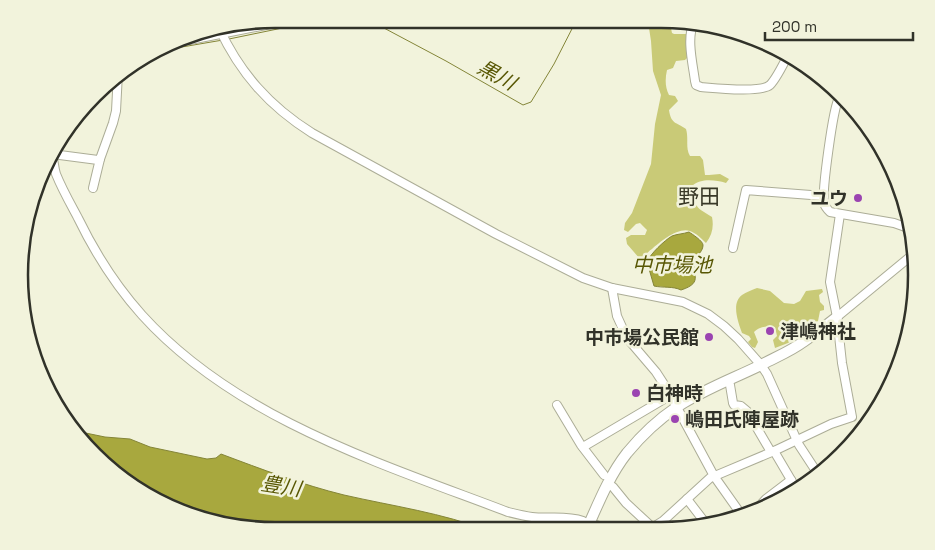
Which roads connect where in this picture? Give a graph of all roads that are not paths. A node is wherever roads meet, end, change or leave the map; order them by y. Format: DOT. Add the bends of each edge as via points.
graph roads {
  1 [pos="249,29"];
  2 [pos="691,30"];
  3 [pos="223,35"];
  4 [pos="206,38"];
  5 [pos="784,61"];
  6 [pos="117,85"];
  7 [pos="837,102"];
  8 [pos="59,155"];
  9 [pos="100,159"];
  10 [pos="54,163"];
  11 [pos="93,188"];
  12 [pos="824,196"];
  13 [pos="840,214"];
  14 [pos="903,226"];
  15 [pos="733,248"];
  16 [pos="907,259"];
  17 [pos="612,288"];
  18 [pos="837,317"];
  19 [pos="762,365"];
  20 [pos="728,380"];
  21 [pos="671,395"];
  22 [pos="557,405"];
  23 [pos="677,406"];
  24 [pos="796,440"];
  25 [pos="583,447"];
  26 [pos="772,452"];
  27 [pos="814,468"];
  28 [pos="604,475"];
  29 [pos="714,476"];
  30 [pos="791,480"];
  31 [pos="793,484"];
  32 [pos="613,487"];
  33 [pos="768,498"];
  34 [pos="687,499"];
  35 [pos="738,510"];
  36 [pos="702,519"];
  37 [pos="580,522"];
  38 [pos="587,522"];
  39 [pos="646,522"];
  40 [pos="663,522"];
  1 -- 3 [label="street"];
  2 -- 5 [label="street" via="695,81 700,87 765,87"];
  3 -- 4 [label="street"];
  3 -- 17 [label="street" via="238,63 265,96 306,129 557,266"];
  6 -- 9 [label="street" via="116,111"];
  7 -- 12 [label="street"];
  8 -- 9 [label="street"];
  9 -- 11 [label="street"];
  10 -- 37 [label="street" via="59,180 88,239 122,290 164,336 220,382 307,432 366,458 508,512 532,517 576,518"];
  12 -- 13 [label="street" via="826,209"];
  12 -- 15 [label="street" via="746,190"];
  13 -- 14 [label="street"];
  13 -- 18 [label="street" via="830,277"];
  16 -- 18 [label="street"];
  17 -- 19 [label="street" via="683,302 708,314"];
  17 -- 21 [label="street" via="617,316 627,338"];
  18 -- 19 [label="main road" via="802,343"];
  18 -- 24 [label="street" via="852,417"];
  19 -- 20 [label="main road"];
  19 -- 24 [label="street"];
  20 -- 23 [label="main road"];
  20 -- 26 [label="street" via="734,405 747,411"];
  21 -- 23 [label="street"];
  21 -- 25 [label="street"];
  22 -- 25 [label="street"];
  23 -- 29 [label="street"];
  23 -- 38 [label="main road" via="626,454"];
  24 -- 26 [label="street"];
  24 -- 27 [label="street"];
  25 -- 28 [label="street"];
  26 -- 29 [label="street"];
  26 -- 30 [label="street"];
  29 -- 34 [label="street"];
  29 -- 35 [label="street"];
  30 -- 31 [label="street"];
  30 -- 33 [label="street"];
  32 -- 39 [label="street"];
  34 -- 36 [label="street"];
  34 -- 40 [label="street"];
}
